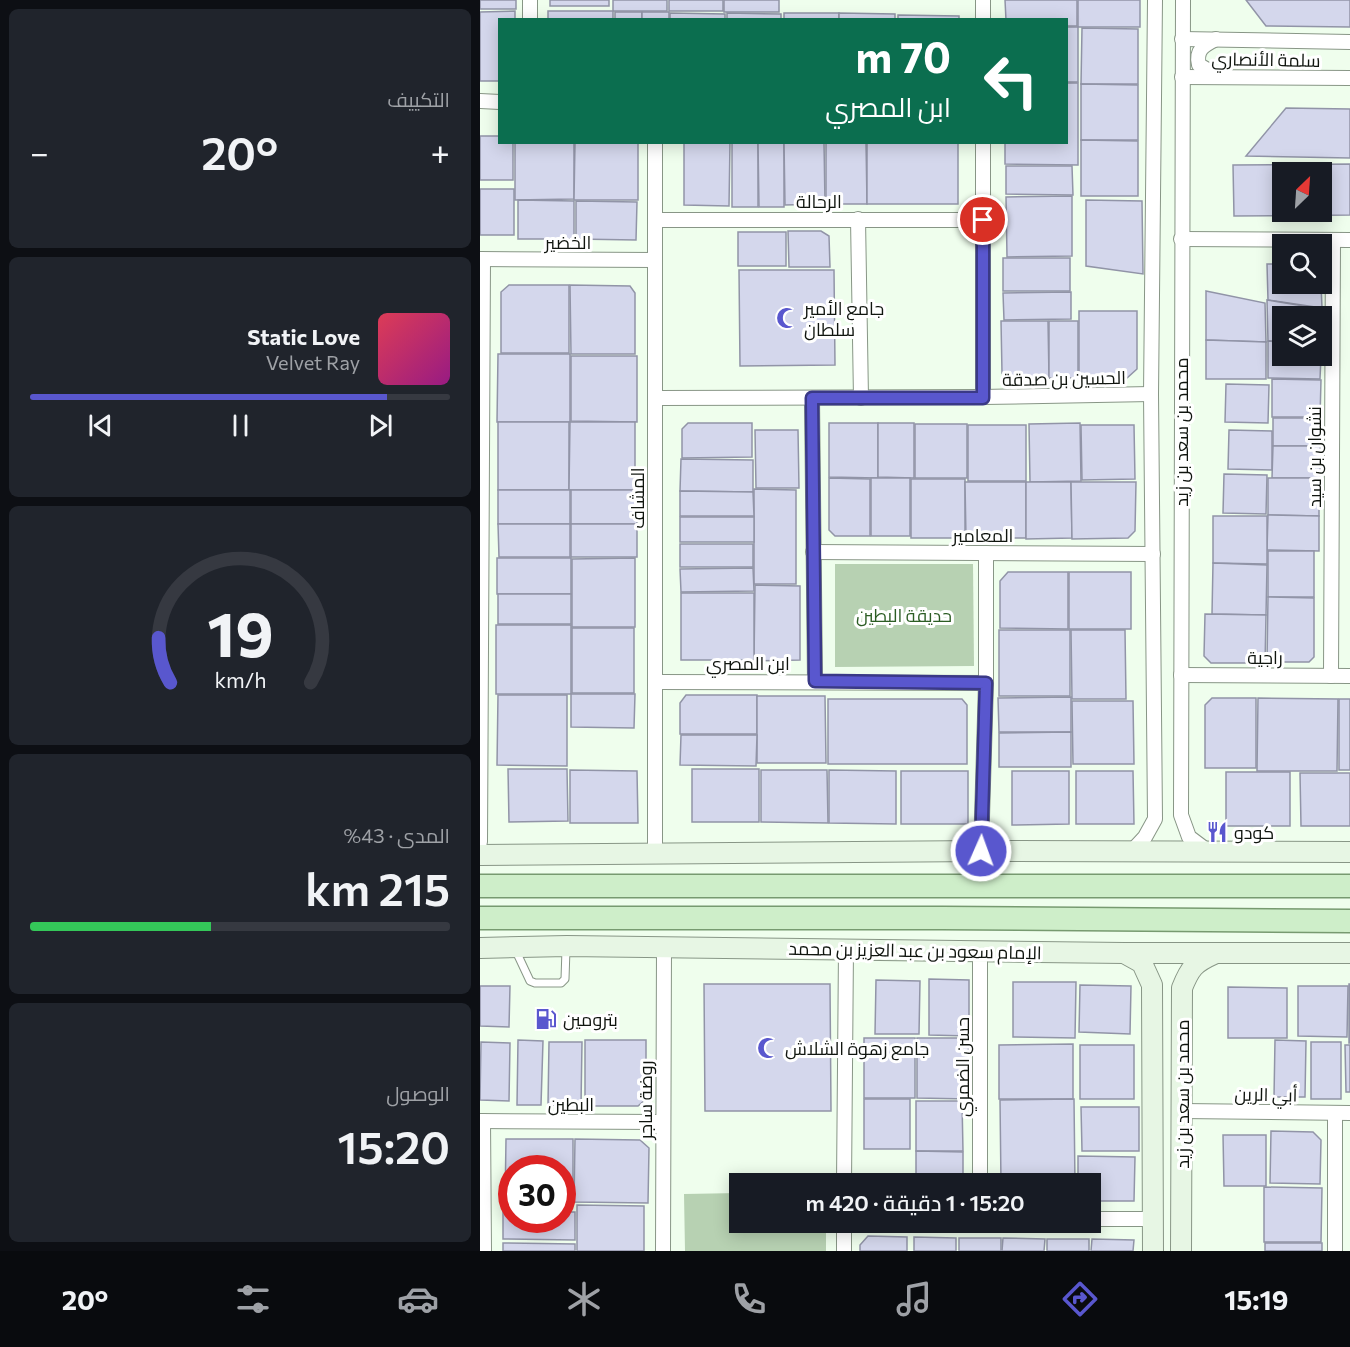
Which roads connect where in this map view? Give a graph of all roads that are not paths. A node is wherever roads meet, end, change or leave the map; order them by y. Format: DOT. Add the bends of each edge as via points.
graph roads {
  1 [pos="530,0"];
  2 [pos="983,0"];
  3 [pos="1155,0"];
  4 [pos="1183,0"];
  5 [pos="530,18"];
  6 [pos="983,18"];
  7 [pos="1182,39"];
  8 [pos="1216,39"];
  9 [pos="1350,42"];
  10 [pos="1182,76"];
  11 [pos="1220,77"];
  12 [pos="1350,78"];
  13 [pos="480,101"];
  14 [pos="498,102"];
  15 [pos="655,144"];
  16 [pos="983,144"];
  17 [pos="858,219"];
  18 [pos="655,220"];
  19 [pos="983,220"];
  20 [pos="1181,239"];
  21 [pos="1334,240"];
  22 [pos="1350,240"];
  23 [pos="481,260"];
  24 [pos="655,261"];
  25 [pos="1151,394"];
  26 [pos="655,398"];
  27 [pos="812,398"];
  28 [pos="861,398"];
  29 [pos="983,398"];
  30 [pos="813,552"];
  31 [pos="986,553"];
  32 [pos="1153,554"];
  33 [pos="1181,675"];
  34 [pos="1330,676"];
  35 [pos="1350,676"];
  36 [pos="815,681"];
  37 [pos="655,682"];
  38 [pos="986,683"];
  39 [pos="480,842"];
  40 [pos="981,851"];
  41 [pos="1131,852"];
  42 [pos="1209,852"];
  43 [pos="1350,852"];
  44 [pos="655,854"];
  45 [pos="480,855"];
  46 [pos="1350,879"];
  47 [pos="480,886"];
  48 [pos="1312,886"];
  49 [pos="1350,886"];
  50 [pos="480,918"];
  51 [pos="1350,921"];
  52 [pos="480,946"];
  53 [pos="567,946"];
  54 [pos="514,947"];
  55 [pos="664,948"];
  56 [pos="846,949"];
  57 [pos="980,951"];
  58 [pos="480,953"];
  59 [pos="1124,953"];
  60 [pos="1216,953"];
  61 [pos="1350,954"];
  62 [pos="1152,999"];
  63 [pos="1182,1004"];
  64 [pos="1182,1111"];
  65 [pos="1335,1113"];
  66 [pos="1350,1113"];
  67 [pos="482,1121"];
  68 [pos="662,1122"];
  69 [pos="844,1173"];
  70 [pos="980,1173"];
  71 [pos="1101,1219"];
  72 [pos="1153,1219"];
  73 [pos="844,1233"];
  74 [pos="484,1251"];
  75 [pos="663,1251"];
  76 [pos="844,1251"];
  77 [pos="1152,1251"];
  78 [pos="1181,1251"];
  79 [pos="1335,1251"];
  1 -- 5 [label="street"];
  2 -- 6 [label="street"];
  3 -- 25 [label="street, محمد بن سعد بن زيد"];
  4 -- 7 [label="street, محمد بن سعد بن زيد"];
  7 -- 8 [label="street, سلمة الأنصاري"];
  7 -- 10 [label="street, محمد بن سعد بن زيد"];
  8 -- 9 [label="street, سلمة الأنصاري"];
  8 -- 11 [label="street" via="1200,50 1197,57 1199,65"];
  10 -- 11 [label="street, سلمة الأنصاري"];
  10 -- 20 [label="street, محمد بن سعد بن زيد"];
  11 -- 12 [label="street, سلمة الأنصاري"];
  13 -- 14 [label="street"];
  15 -- 18 [label="street, المشاف"];
  16 -- 19 [label="street"];
  17 -- 18 [label="street, الرحالة"];
  17 -- 19 [label="street, الرحالة"];
  17 -- 28 [label="street"];
  18 -- 24 [label="street, المشاف"];
  19 -- 29 [label="street"];
  20 -- 21 [label="street"];
  20 -- 33 [label="street, محمد بن سعد بن زيد"];
  21 -- 22 [label="street"];
  21 -- 34 [label="street, نشوان بن سيد"];
  23 -- 24 [label="street, الخضير"];
  23 -- 39 [label="street"];
  24 -- 26 [label="street, المشاف"];
  25 -- 29 [label="street, الحسين بن صدقة"];
  25 -- 32 [label="street, محمد بن سعد بن زيد"];
  26 -- 27 [label="street, الحسين بن صدقة"];
  26 -- 37 [label="street, المشاف"];
  27 -- 28 [label="street, الحسين بن صدقة"];
  27 -- 30 [label="street"];
  28 -- 29 [label="street, الحسين بن صدقة"];
  30 -- 31 [label="street, المعامير"];
  30 -- 36 [label="street"];
  31 -- 32 [label="street, المعامير"];
  31 -- 38 [label="street"];
  32 -- 41 [label="street, محمد بن سعد بن زيد" via="1155,819 1146,837"];
  33 -- 34 [label="street, راجية"];
  33 -- 42 [label="street, محمد بن سعد بن زيد" via="1181,815 1189,837"];
  34 -- 35 [label="street, راجية"];
  36 -- 37 [label="street, ابن المصري"];
  36 -- 38 [label="street, ابن المصري"];
  37 -- 44 [label="street, المشاف"];
  38 -- 40 [label="street"];
  40 -- 41 [label="street"];
  40 -- 44 [label="street"];
  41 -- 42 [label="street"];
  42 -- 43 [label="street"];
  44 -- 45 [label="street"];
  46 -- 48 [label="main road"];
  47 -- 48 [label="main road"];
  48 -- 49 [label="main road"];
  50 -- 51 [label="main road, الإمام سعود بن عبد العزيز بن محمد"];
  52 -- 54 [label="street, الإمام سعود بن عبد العزيز بن محمد"];
  53 -- 54 [label="street, الإمام سعود بن عبد العزيز بن محمد"];
  53 -- 54 [label="lane" via="565,979 561,983 530,981"];
  53 -- 55 [label="street, الإمام سعود بن عبد العزيز بن محمد"];
  54 -- 58 [label="street"];
  55 -- 56 [label="street, الإمام سعود بن عبد العزيز بن محمد"];
  55 -- 68 [label="street, روضة ساجر"];
  56 -- 57 [label="street, الإمام سعود بن عبد العزيز بن محمد"];
  56 -- 69 [label="street"];
  57 -- 59 [label="street, الإمام سعود بن عبد العزيز بن محمد"];
  57 -- 70 [label="street, حسن الضمري"];
  59 -- 60 [label="street, الإمام سعود بن عبد العزيز بن محمد"];
  59 -- 62 [label="street, محمد بن سعد بن زيد" via="1142,963 1152,985"];
  60 -- 61 [label="street, الإمام سعود بن عبد العزيز بن محمد"];
  60 -- 63 [label="street, محمد بن سعد بن زيد" via="1196,962 1187,973"];
  62 -- 63 [label="street" via="1167,988"];
  62 -- 72 [label="street, محمد بن سعد بن زيد"];
  63 -- 64 [label="street, محمد بن سعد بن زيد"];
  64 -- 65 [label="street, أبي الرين"];
  64 -- 78 [label="street, محمد بن سعد بن زيد"];
  65 -- 66 [label="street, أبي الرين"];
  65 -- 79 [label="street"];
  67 -- 68 [label="street, البطين"];
  67 -- 74 [label="street"];
  68 -- 75 [label="street, روضة ساجر"];
  71 -- 72 [label="street"];
  72 -- 77 [label="street, محمد بن سعد بن زيد"];
  73 -- 76 [label="street"];
}
